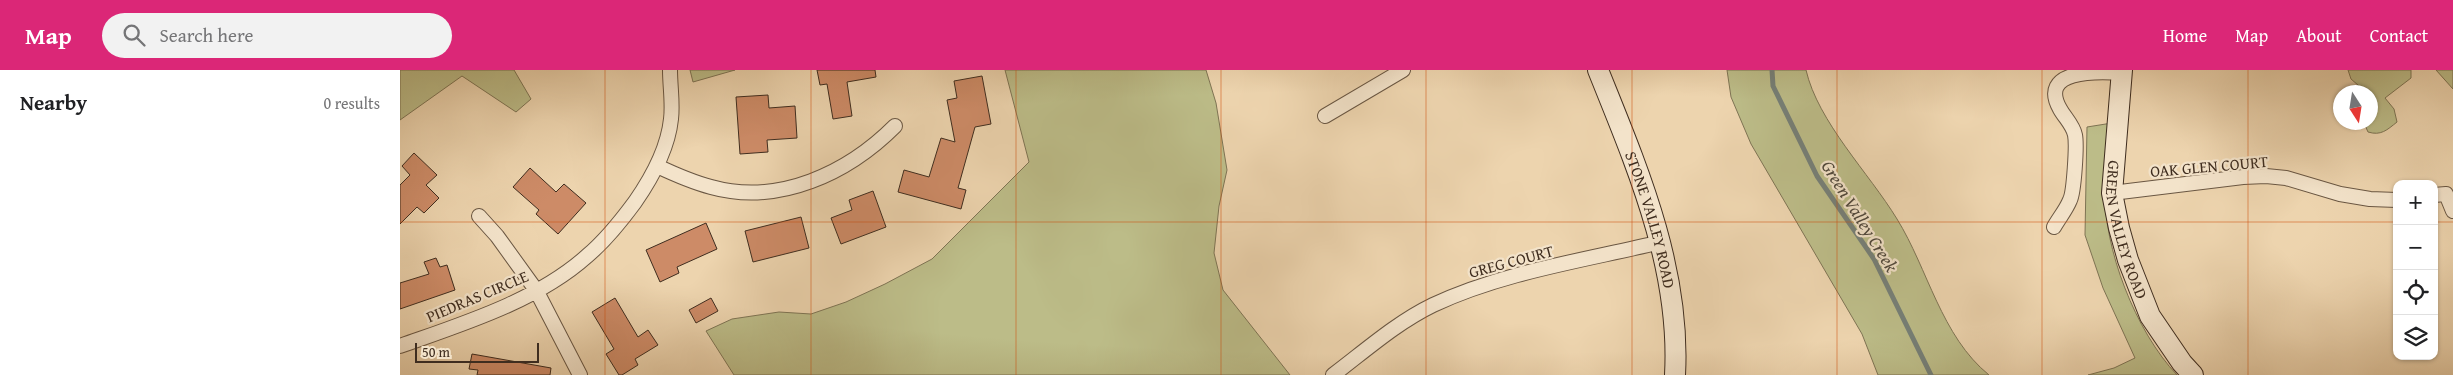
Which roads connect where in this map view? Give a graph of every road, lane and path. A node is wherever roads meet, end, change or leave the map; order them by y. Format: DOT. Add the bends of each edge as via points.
graph roads {
  1 [pos="670,70"];
  2 [pos="1403,70"];
  3 [pos="1598,70"];
  4 [pos="2122,71"];
  5 [pos="1325,116"];
  6 [pos="895,126"];
  7 [pos="657,166"];
  8 [pos="2112,193"];
  9 [pos="2438,195"];
  10 [pos="2393,200"];
  11 [pos="2453,211"];
  12 [pos="479,216"];
  13 [pos="2054,227"];
  14 [pos="1661,242"];
  15 [pos="536,290"];
  16 [pos="400,346"];
  17 [pos="580,375"];
  18 [pos="1333,375"];
  19 [pos="1675,375"];
  20 [pos="2193,375"];
  1 -- 7 [label="street, PIEDRAS CIRCLE" via="671,120"];
  2 -- 5 [label="street"];
  3 -- 14 [label="street, STONE VALLEY ROAD" via="1637,167"];
  4 -- 8 [label="street, GREEN VALLEY ROAD"];
  4 -- 13 [label="street" via="2079,72 2064,75 2058,81 2057,101 2071,124 2076,144 2070,199"];
  6 -- 7 [label="street" via="863,154 830,174 790,188 752,193 712,188"];
  7 -- 15 [label="street, PIEDRAS CIRCLE" via="628,212 587,256"];
  8 -- 10 [label="street, OAK GLEN COURT" via="2266,176 2286,178 2347,195"];
  8 -- 20 [label="street, GREEN VALLEY ROAD" via="2128,260 2150,316"];
  9 -- 11 [label="street" via="2446,194"];
  12 -- 15 [label="street"];
  14 -- 18 [label="street, GREG COURT" via="1481,285 1432,306 1394,329"];
  14 -- 19 [label="street, STONE VALLEY ROAD" via="1674,322"];
  15 -- 16 [label="street, PIEDRAS CIRCLE" via="507,306"];
  15 -- 17 [label="street"];
}
